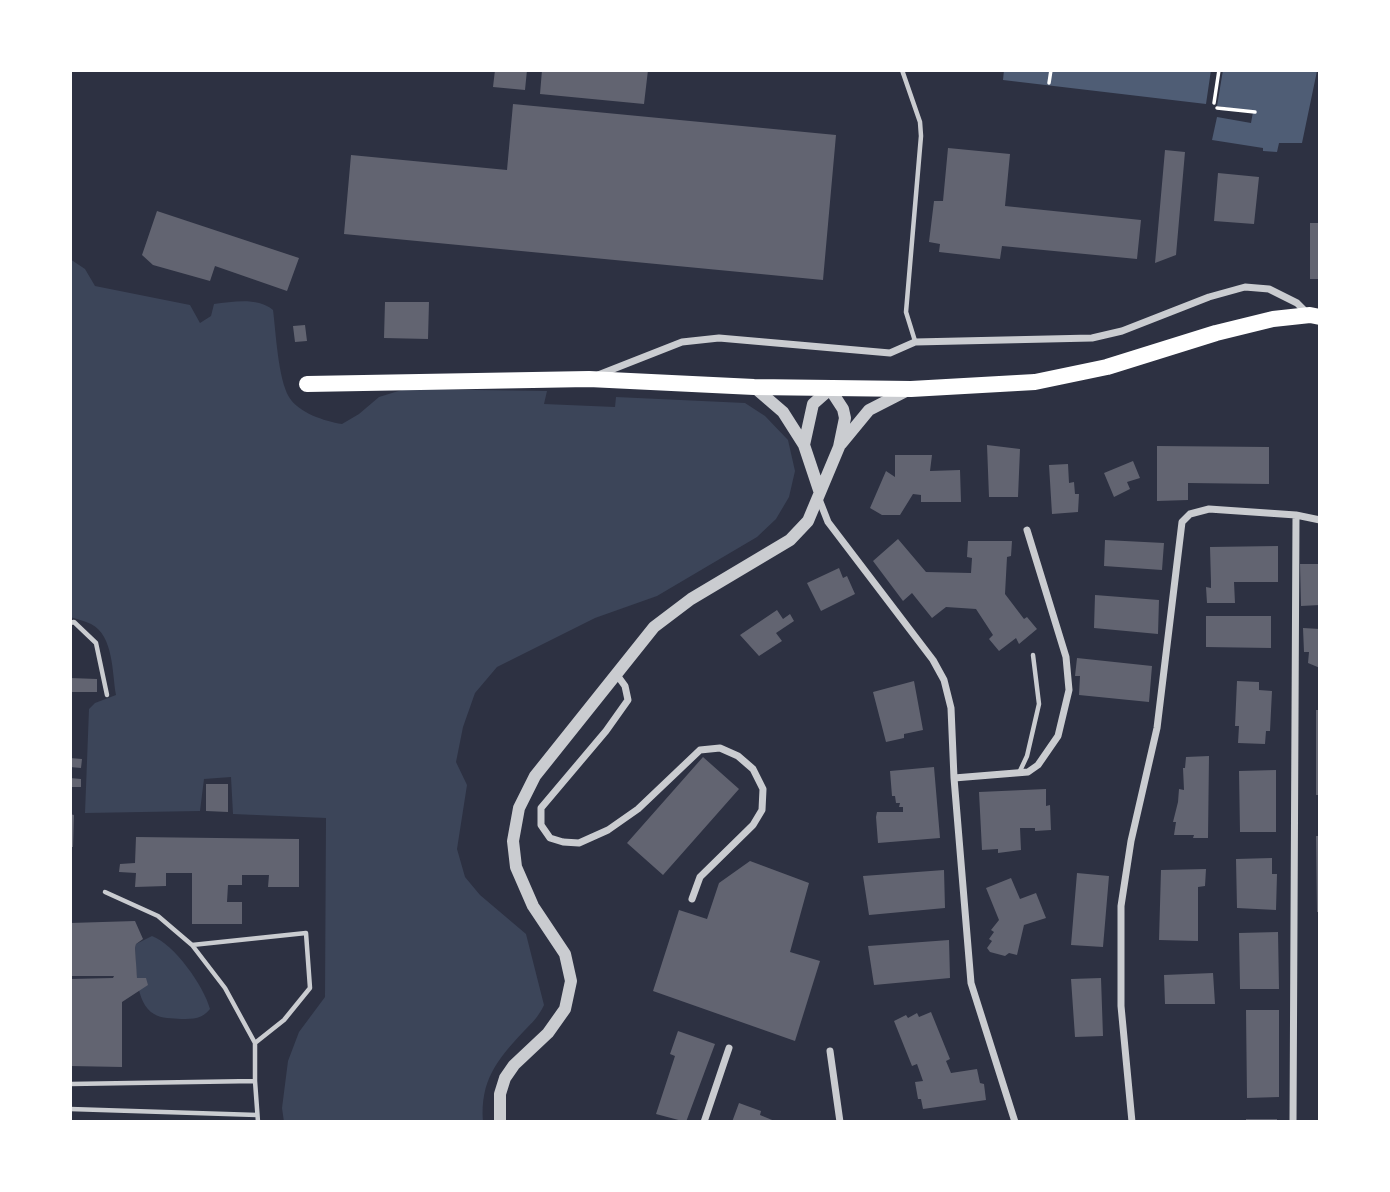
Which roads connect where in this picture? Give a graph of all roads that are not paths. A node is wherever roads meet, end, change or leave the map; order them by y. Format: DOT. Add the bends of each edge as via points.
graph roads {
  1 [pos="902,70"];
  2 [pos="1315,316"];
  3 [pos="915,342"];
  4 [pos="589,379"];
  5 [pos="307,384"];
  6 [pos="754,387"];
  7 [pos="830,389"];
  8 [pos="911,389"];
  9 [pos="804,445"];
  10 [pos="839,447"];
  11 [pos="819,494"];
  12 [pos="1296,515"];
  13 [pos="1320,520"];
  14 [pos="1027,530"];
  15 [pos="70,622"];
  16 [pos="1033,655"];
  17 [pos="617,675"];
  18 [pos="107,695"];
  19 [pos="1018,774"];
  20 [pos="954,779"];
  21 [pos="105,892"];
  22 [pos="692,899"];
  23 [pos="192,945"];
  24 [pos="255,1044"];
  25 [pos="729,1048"];
  26 [pos="830,1051"];
  27 [pos="255,1081"];
  28 [pos="71,1084"];
  29 [pos="70,1109"];
  30 [pos="258,1119"];
  31 [pos="500,1122"];
  32 [pos="704,1122"];
  33 [pos="840,1122"];
  34 [pos="1015,1122"];
  35 [pos="1132,1122"];
  36 [pos="1293,1122"];
  1 -- 3 [label="lane" via="921,136 906,312"];
  2 -- 3 [label="street" via="1269,289 1245,286 1092,338"];
  2 -- 8 [label="main road" via="1273,319 1107,367 1035,382"];
  3 -- 4 [label="street" via="890,353 719,338 682,342"];
  4 -- 5 [label="main road"];
  4 -- 6 [label="main road"];
  6 -- 7 [label="main road"];
  6 -- 9 [label="street" via="783,412"];
  7 -- 8 [label="main road"];
  7 -- 9 [label="street" via="813,404"];
  7 -- 10 [label="street" via="845,418"];
  8 -- 10 [label="street" via="869,410"];
  9 -- 11 [label="street"];
  10 -- 11 [label="street"];
  11 -- 17 [label="street" via="808,521 790,540 670,614 654,627"];
  11 -- 20 [label="street" via="828,522 944,680 951,708"];
  12 -- 13 [label="street"];
  12 -- 35 [label="street" via="1199,510 1180,528 1157,728 1121,906 1121,1006"];
  12 -- 36 [label="street"];
  14 -- 19 [label="street" via="1066,657 1069,690 1058,736 1038,765"];
  15 -- 18 [label="lane" via="96,643"];
  16 -- 19 [label="lane" via="1039,704"];
  17 -- 22 [label="street" via="628,700 541,808 541,825 550,838 579,843 638,809 700,750 720,748 738,756 753,769 763,789 762,810 701,877"];
  17 -- 31 [label="street" via="535,776 519,808 513,841 516,867 533,906 565,954 571,981 565,1009 505,1078"];
  19 -- 20 [label="street"];
  20 -- 34 [label="street" via="971,984"];
  21 -- 23 [label="lane" via="158,916"];
  23 -- 24 [label="lane" via="225,988"];
  23 -- 24 [label="lane" via="306,933 310,988 284,1020"];
  24 -- 27 [label="lane"];
  25 -- 32 [label="street"];
  26 -- 33 [label="street"];
  27 -- 28 [label="lane"];
  27 -- 30 [label="lane"];
  29 -- 30 [label="lane"];
}
